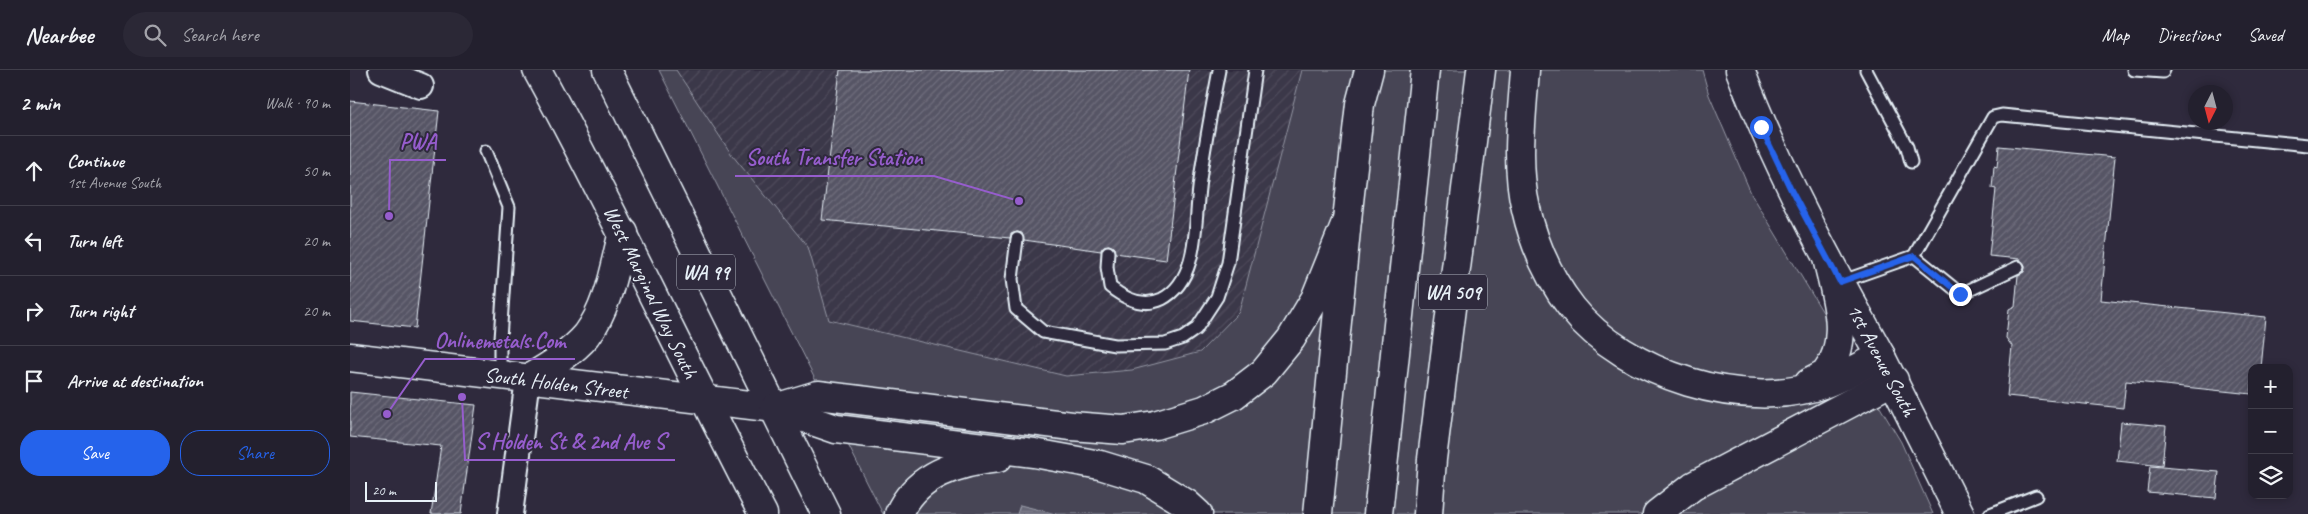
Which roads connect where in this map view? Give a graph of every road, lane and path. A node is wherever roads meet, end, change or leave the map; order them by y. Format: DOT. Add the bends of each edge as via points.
graph roads {
  1 [pos="382,70"];
  2 [pos="537,70"];
  3 [pos="607,70"];
  4 [pos="1219,70"];
  5 [pos="1255,70"];
  6 [pos="1358,70"];
  7 [pos="1369,70"];
  8 [pos="1425,70"];
  9 [pos="1481,70"];
  10 [pos="1525,70"];
  11 [pos="1740,70"];
  12 [pos="1866,70"];
  13 [pos="2134,70"];
  14 [pos="2164,70"];
  15 [pos="421,86"];
  16 [pos="1360,104"];
  17 [pos="2308,145"];
  18 [pos="486,150"];
  19 [pos="1911,162"];
  20 [pos="1347,220"];
  21 [pos="623,232"];
  22 [pos="1018,239"];
  23 [pos="1108,252"];
  24 [pos="1914,256"];
  25 [pos="1827,258"];
  26 [pos="2018,267"];
  27 [pos="1840,282"];
  28 [pos="1881,356"];
  29 [pos="350,357"];
  30 [pos="500,376"];
  31 [pos="528,379"];
  32 [pos="1894,380"];
  33 [pos="1801,389"];
  34 [pos="704,400"];
  35 [pos="774,408"];
  36 [pos="1034,453"];
  37 [pos="2036,496"];
  38 [pos="510,514"];
  39 [pos="763,514"];
  40 [pos="826,514"];
  41 [pos="899,514"];
  42 [pos="1198,514"];
  43 [pos="1318,514"];
  44 [pos="1378,514"];
  45 [pos="1428,514"];
  46 [pos="1657,514"];
  47 [pos="1960,514"];
  48 [pos="1990,514"];
  1 -- 15 [label="street"];
  2 -- 21 [label="main road, West Marginal Way South / WA 99"];
  3 -- 35 [label="main road, WA 99"];
  4 -- 23 [label="lane" via="1200,181 1191,259 1182,281 1170,294 1153,303 1126,300 1110,287 1106,267"];
  5 -- 22 [label="lane" via="1228,263 1217,297 1196,329 1165,344 1115,345 1043,332 1016,310 1012,279"];
  6 -- 16 [label="main road"];
  7 -- 16 [label="main road"];
  8 -- 44 [label="main road, WA 509"];
  9 -- 45 [label="main road, WA 509" via="1433,450"];
  10 -- 33 [label="main road" via="1520,181 1538,247 1572,309 1599,336 1633,359 1670,377 1708,388 1743,392"];
  11 -- 25 [label="main road, 1st Avenue South" via="1765,135"];
  12 -- 19 [label="lane" via="1907,147"];
  13 -- 14 [label="lane"];
  16 -- 20 [label="main road"];
  17 -- 24 [label="lane" via="2002,115 1993,117"];
  18 -- 30 [label="lane" via="509,207"];
  20 -- 35 [label="main road" via="1315,300 1291,339 1264,372 1234,395 1204,410 1156,425 1123,430 818,395"];
  20 -- 43 [label="main road"];
  21 -- 31 [label="main road" via="604,302 586,336"];
  21 -- 34 [label="main road, West Marginal Way South / WA 99"];
  24 -- 26 [label="lane" via="1960,294"];
  24 -- 27 [label="lane"];
  25 -- 27 [label="main road, 1st Avenue South"];
  25 -- 33 [label="main road" via="1838,306 1839,341 1825,373"];
  27 -- 28 [label="main road, 1st Avenue South"];
  28 -- 32 [label="main road, 1st Avenue South"];
  28 -- 33 [label="main road" via="1826,383"];
  29 -- 30 [label="main road, South Holden Street"];
  30 -- 31 [label="main road, South Holden Street"];
  31 -- 34 [label="main road, South Holden Street"];
  31 -- 38 [label="street"];
  32 -- 46 [label="main road" via="1693,486"];
  32 -- 47 [label="main road, 1st Avenue South"];
  34 -- 35 [label="main road, South Holden Street"];
  34 -- 39 [label="main road, West Marginal Way South"];
  35 -- 36 [label="main road" via="836,429"];
  35 -- 40 [label="main road, WA 99"];
  36 -- 41 [label="main road" via="968,461 941,470 922,485"];
  36 -- 42 [label="main road" via="1100,465 1146,479"];
  37 -- 48 [label="lane"];
}
